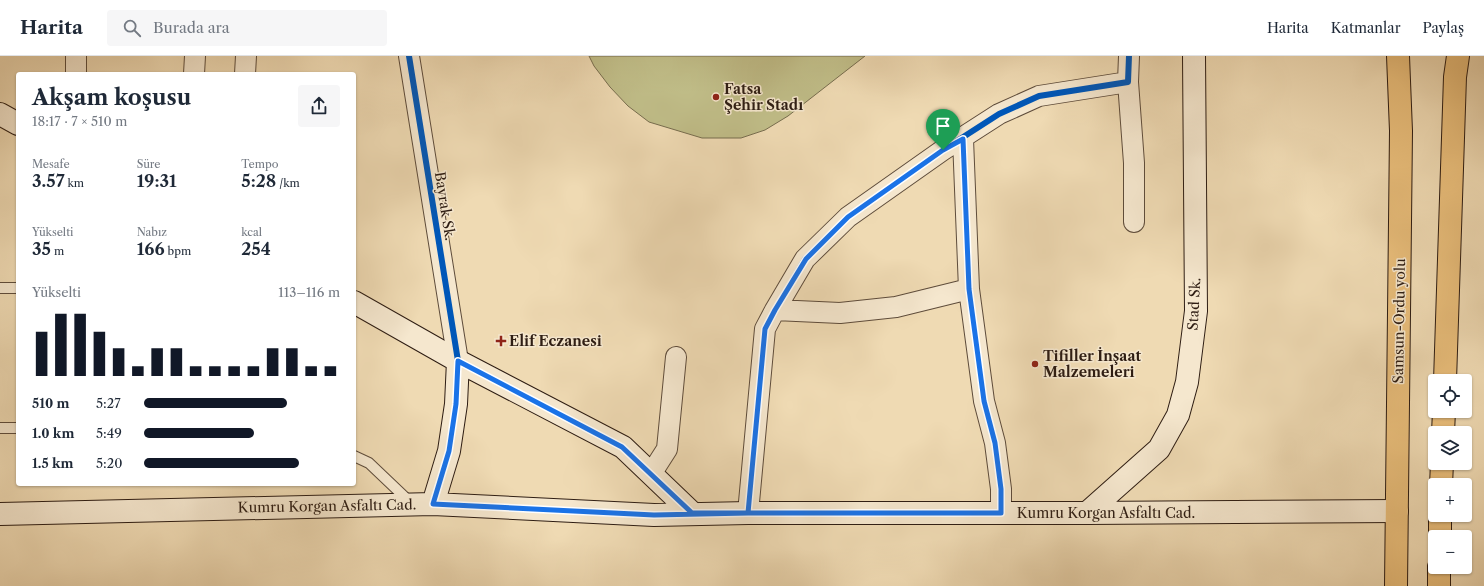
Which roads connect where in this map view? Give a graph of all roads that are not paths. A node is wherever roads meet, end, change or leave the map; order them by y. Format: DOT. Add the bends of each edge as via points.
graph roads {
  1 [pos="76,56"];
  2 [pos="195,56"];
  3 [pos="246,56"];
  4 [pos="409,56"];
  5 [pos="1129,56"];
  6 [pos="1194,56"];
  7 [pos="1398,56"];
  8 [pos="1458,56"];
  9 [pos="76,72"];
  10 [pos="194,72"];
  11 [pos="245,72"];
  12 [pos="1128,82"];
  13 [pos="0,114"];
  14 [pos="16,123"];
  15 [pos="963,139"];
  16 [pos="1134,222"];
  17 [pos="0,288"];
  18 [pos="16,288"];
  19 [pos="969,289"];
  20 [pos="356,303"];
  21 [pos="775,310"];
  22 [pos="676,358"];
  23 [pos="458,361"];
  24 [pos="1445,374"];
  25 [pos="0,428"];
  26 [pos="16,428"];
  27 [pos="356,457"];
  28 [pos="651,474"];
  29 [pos="423,504"];
  30 [pos="1397,511"];
  31 [pos="692,513"];
  32 [pos="748,513"];
  33 [pos="1001,513"];
  34 [pos="1087,513"];
  35 [pos="0,514"];
  36 [pos="1396,578"];
  1 -- 9 [label="street"];
  2 -- 10 [label="street"];
  3 -- 11 [label="street"];
  4 -- 23 [label="street, Bayrak Sk."];
  5 -- 12 [label="street"];
  6 -- 34 [label="main road, Stad Sk." via="1196,311 1187,382 1178,415 1159,449"];
  7 -- 30 [label="highway, Samsun-Ordu yolu" via="1401,139"];
  8 -- 24 [label="highway" via="1455,77"];
  12 -- 15 [label="street" via="1039,96 999,114"];
  12 -- 16 [label="street" via="1134,163"];
  13 -- 14 [label="main road"];
  15 -- 19 [label="street"];
  15 -- 21 [label="street" via="943,150 848,217 806,259"];
  17 -- 18 [label="lane"];
  19 -- 21 [label="street" via="896,307 840,313"];
  19 -- 33 [label="street" via="984,401 995,443 1001,489"];
  20 -- 23 [label="main road"];
  21 -- 32 [label="street" via="765,329"];
  22 -- 28 [label="street" via="667,449"];
  23 -- 28 [label="main road" via="622,447"];
  23 -- 29 [label="main road" via="456,404 449,451"];
  25 -- 26 [label="lane"];
  27 -- 29 [label="lane" via="369,463"];
  28 -- 31 [label="main road"];
  29 -- 31 [label="main road, Kumru Korgan Asfaltı Cad." via="654,515"];
  29 -- 35 [label="main road, Kumru Korgan Asfaltı Cad."];
  30 -- 34 [label="main road, Kumru Korgan Asfaltı Cad."];
  30 -- 36 [label="highway, Samsun-Ordu yolu"];
  31 -- 32 [label="main road, Kumru Korgan Asfaltı Cad."];
  32 -- 33 [label="main road, Kumru Korgan Asfaltı Cad."];
  33 -- 34 [label="main road, Kumru Korgan Asfaltı Cad."];
}
